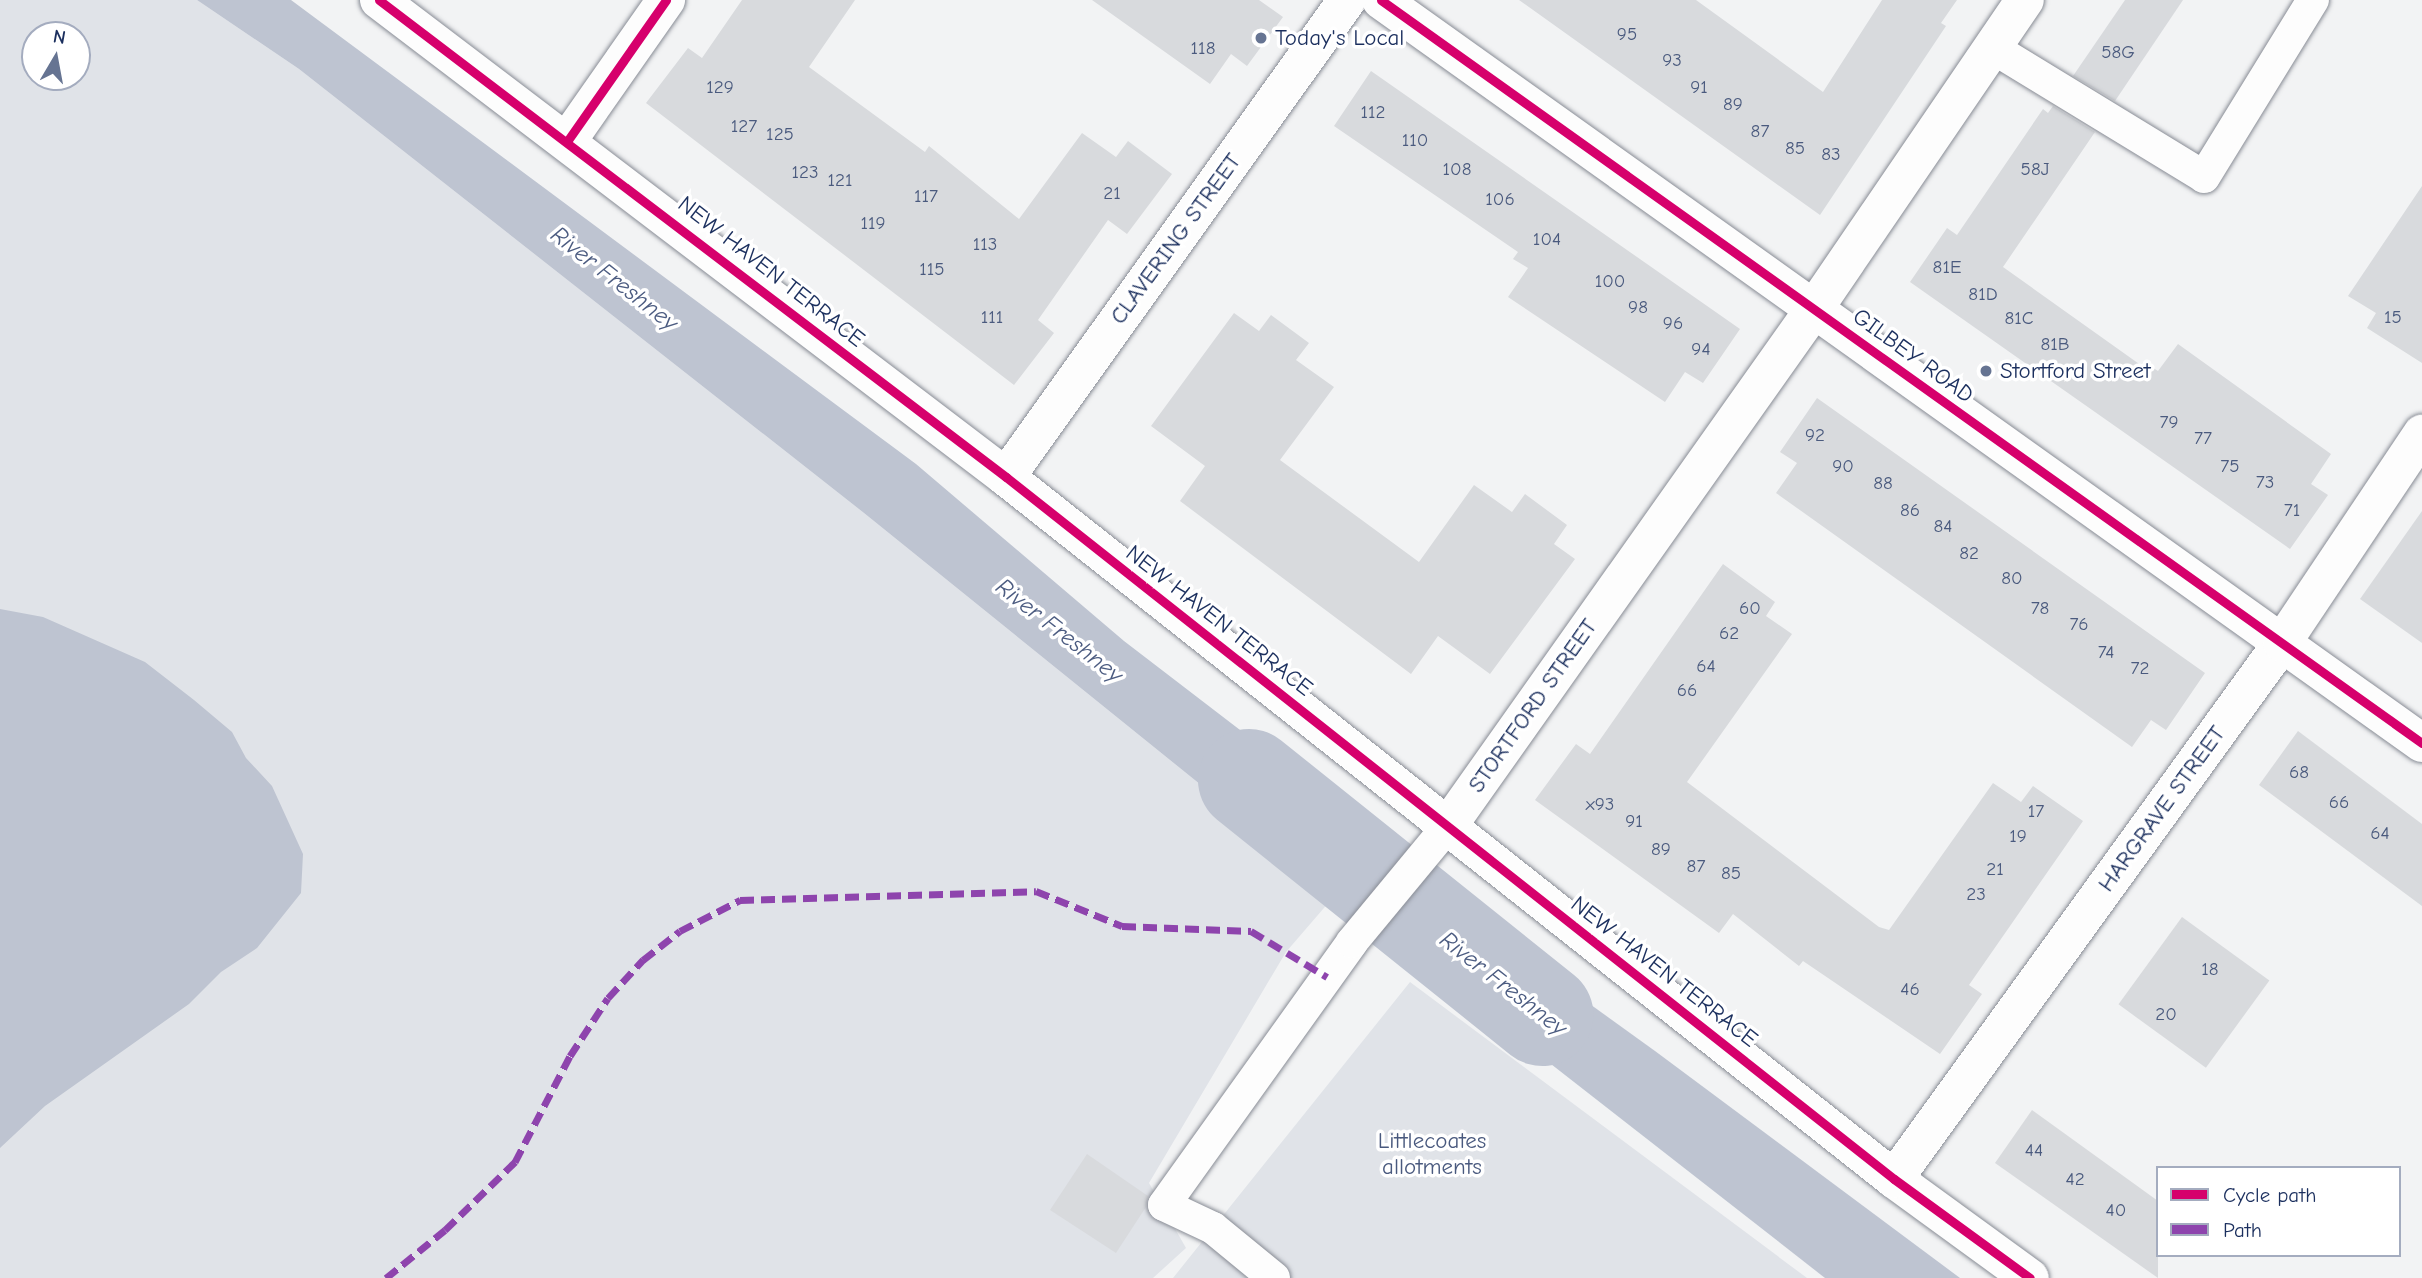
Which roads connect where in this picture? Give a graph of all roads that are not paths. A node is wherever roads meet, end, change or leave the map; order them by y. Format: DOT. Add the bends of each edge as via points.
graph roads {
  1 [pos="379,0"];
  2 [pos="666,0"];
  3 [pos="1347,0"];
  4 [pos="1381,0"];
  5 [pos="2025,0"];
  6 [pos="2313,0"];
  7 [pos="1993,48"];
  8 [pos="568,140"];
  9 [pos="1814,309"];
  10 [pos="2422,434"];
  11 [pos="1006,477"];
  12 [pos="2282,643"];
  13 [pos="2422,743"];
  14 [pos="1448,826"];
  15 [pos="1894,1179"];
  16 [pos="1274,1278"];
  17 [pos="2030,1278"];
  1 -- 8 [label="street, NEW HAVEN TERRACE"];
  2 -- 8 [label="street"];
  3 -- 11 [label="street, CLAVERING STREET"];
  4 -- 9 [label="street, GILBEY ROAD"];
  5 -- 7 [label="street, STORTFORD STREET"];
  6 -- 7 [label="lane" via="2204,177"];
  7 -- 9 [label="street, STORTFORD STREET"];
  8 -- 11 [label="street, NEW HAVEN TERRACE"];
  9 -- 12 [label="street, GILBEY ROAD"];
  9 -- 14 [label="street, STORTFORD STREET"];
  10 -- 12 [label="street, HARGRAVE STREET"];
  11 -- 14 [label="street, NEW HAVEN TERRACE"];
  12 -- 13 [label="street, GILBEY ROAD"];
  12 -- 15 [label="street, HARGRAVE STREET"];
  14 -- 15 [label="street, NEW HAVEN TERRACE"];
  14 -- 16 [label="lane" via="1352,942 1164,1205 1213,1228"];
  15 -- 17 [label="street, NEW HAVEN TERRACE"];
}
